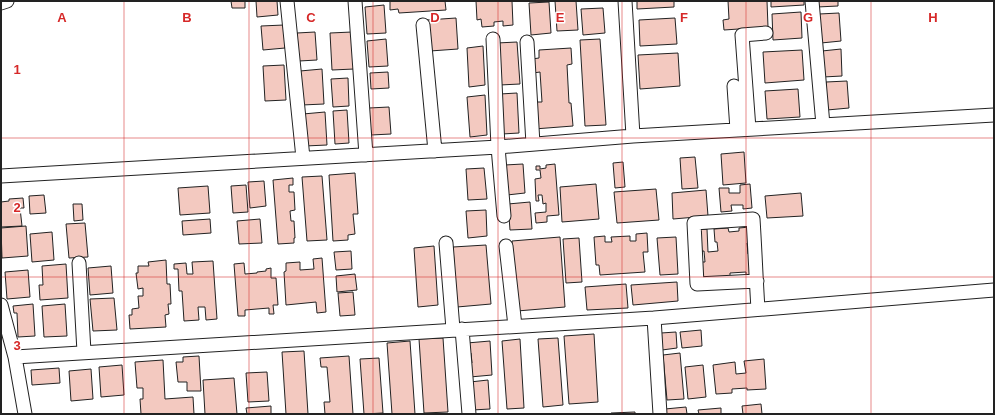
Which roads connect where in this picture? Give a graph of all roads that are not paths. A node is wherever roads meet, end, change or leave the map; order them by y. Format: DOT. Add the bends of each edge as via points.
graph roads {
  1 [pos="287,1"];
  2 [pos="355,1"];
  3 [pos="625,1"];
  4 [pos="812,1"];
  5 [pos="424,24"];
  6 [pos="766,33"];
  7 [pos="493,39"];
  8 [pos="527,42"];
  9 [pos="734,86"];
  10 [pos="994,115"];
  11 [pos="823,125"];
  12 [pos="743,129"];
  13 [pos="633,136"];
  14 [pos="534,144"];
  15 [pos="498,147"];
  16 [pos="435,151"];
  17 [pos="366,155"];
  18 [pos="304,158"];
  19 [pos="1,176"];
  20 [pos="504,216"];
  21 [pos="446,243"];
  22 [pos="506,246"];
  23 [pos="79,263"];
  24 [pos="757,282"];
  25 [pos="994,290"];
  26 [pos="1,305"];
  27 [pos="758,309"];
  28 [pos="654,318"];
  29 [pos="515,326"];
  30 [pos="457,329"];
  31 [pos="84,352"];
  32 [pos="15,357"];
  33 [pos="25,414"];
  34 [pos="469,414"];
  35 [pos="660,414"];
  1 -- 18 [label="street"];
  2 -- 17 [label="street"];
  3 -- 13 [label="street"];
  4 -- 11 [label="street"];
  5 -- 16 [label="street"];
  6 -- 12 [label="street" via="742,35"];
  7 -- 15 [label="street"];
  8 -- 14 [label="street"];
  9 -- 12 [label="street"];
  10 -- 11 [label="street"];
  11 -- 12 [label="street"];
  12 -- 13 [label="street"];
  13 -- 14 [label="street"];
  14 -- 15 [label="street"];
  15 -- 16 [label="street"];
  15 -- 20 [label="street"];
  16 -- 17 [label="street"];
  17 -- 18 [label="street"];
  18 -- 19 [label="street"];
  21 -- 30 [label="street"];
  22 -- 29 [label="street"];
  23 -- 31 [label="street"];
  24 -- 24 [label="street" via="753,219 694,223 697,284"];
  24 -- 27 [label="street"];
  25 -- 27 [label="street"];
  26 -- 32 [label="street"];
  27 -- 28 [label="street"];
  28 -- 29 [label="street"];
  28 -- 35 [label="street"];
  29 -- 30 [label="street"];
  30 -- 31 [label="street"];
  30 -- 34 [label="street"];
  31 -- 32 [label="street"];
  32 -- 33 [label="street"];
}
